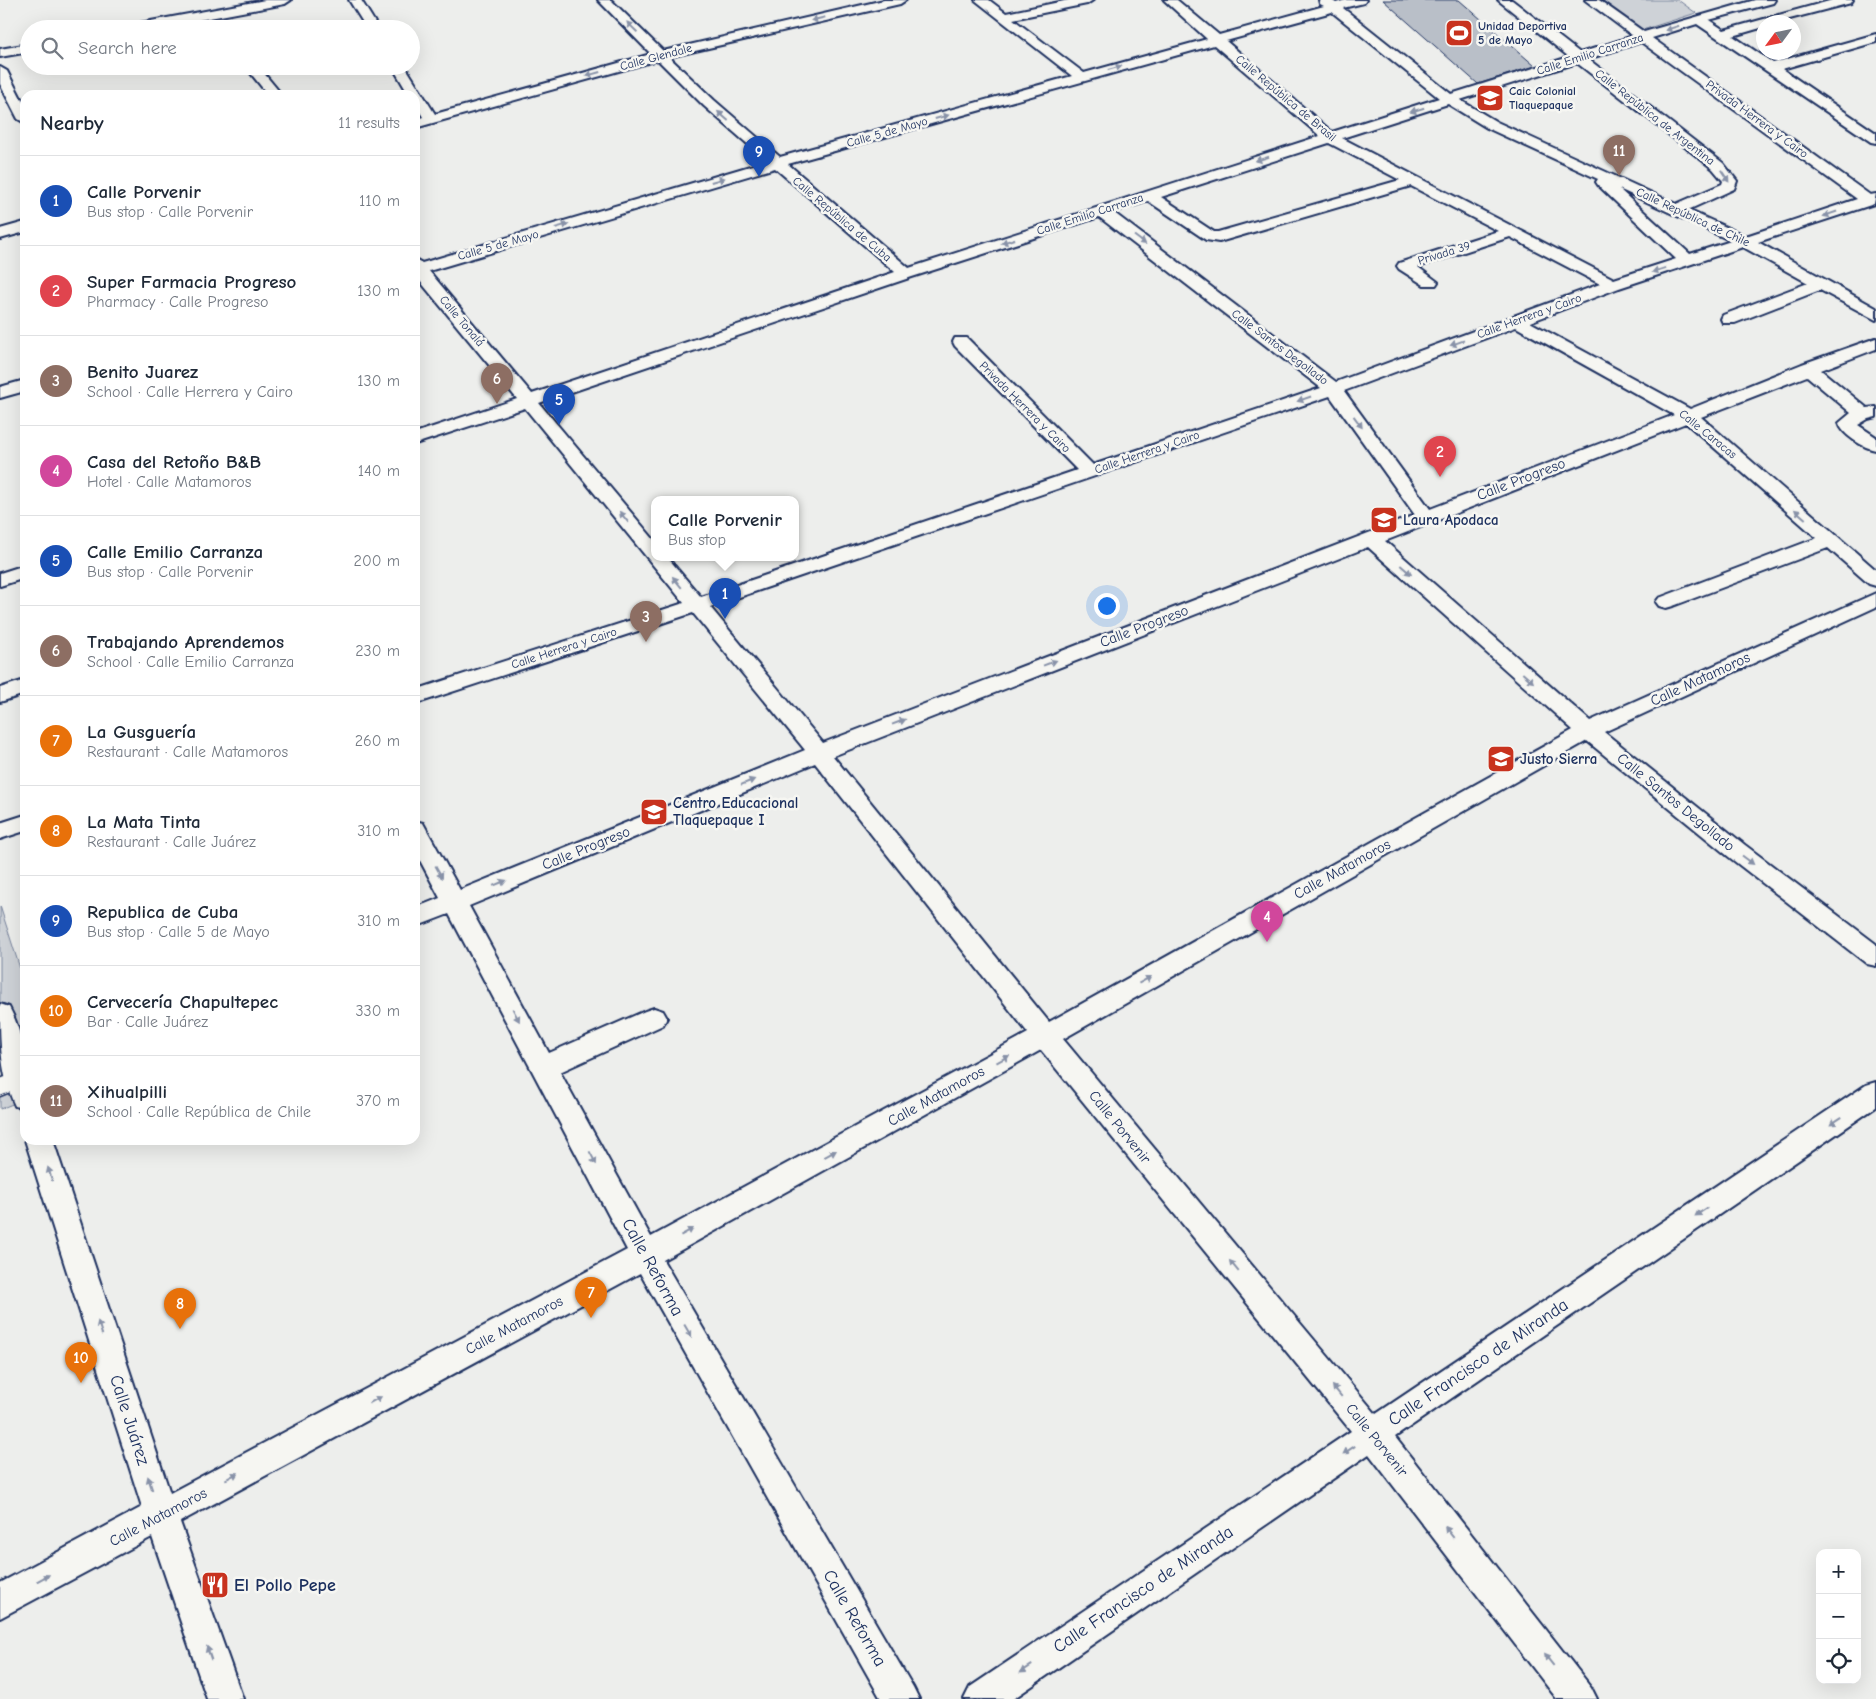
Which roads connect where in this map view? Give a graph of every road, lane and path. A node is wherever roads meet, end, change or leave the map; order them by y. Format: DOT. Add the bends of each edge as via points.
graph roads {
  1 [pos="195,0"];
  2 [pos="285,0"];
  3 [pos="355,0"];
  4 [pos="604,0"];
  5 [pos="900,0"];
  6 [pos="981,0"];
  7 [pos="1087,0"];
  8 [pos="1170,0"];
  9 [pos="1360,0"];
  10 [pos="1504,0"];
  11 [pos="1591,0"];
  12 [pos="1769,0"];
  13 [pos="1847,0"];
  14 [pos="1328,4"];
  15 [pos="208,14"];
  16 [pos="1794,15"];
  17 [pos="1004,17"];
  18 [pos="1698,19"];
  19 [pos="177,20"];
  20 [pos="213,20"];
  21 [pos="367,20"];
  22 [pos="1756,26"];
  23 [pos="1722,35"];
  24 [pos="1644,37"];
  25 [pos="1876,38"];
  26 [pos="1218,40"];
  27 [pos="20,50"];
  28 [pos="0,53"];
  29 [pos="661,55"];
  30 [pos="1579,58"];
  31 [pos="1771,68"];
  32 [pos="0,71"];
  33 [pos="258,75"];
  34 [pos="404,75"];
  35 [pos="1082,78"];
  36 [pos="271,90"];
  37 [pos="413,90"];
  38 [pos="1450,100"];
  39 [pos="420,101"];
  40 [pos="20,110"];
  41 [pos="432,120"];
  42 [pos="420,123"];
  43 [pos="1329,137"];
  44 [pos="1876,138"];
  45 [pos="776,163"];
  46 [pos="1589,168"];
  47 [pos="1412,181"];
  48 [pos="1149,195"];
  49 [pos="1873,200"];
  50 [pos="1677,208"];
  51 [pos="1101,211"];
  52 [pos="20,228"];
  53 [pos="1511,232"];
  54 [pos="0,234"];
  55 [pos="1746,242"];
  56 [pos="1688,261"];
  57 [pos="420,266"];
  58 [pos="420,272"];
  59 [pos="906,274"];
  60 [pos="1430,282"];
  61 [pos="1821,284"];
  62 [pos="1613,285"];
  63 [pos="1876,315"];
  64 [pos="1729,318"];
  65 [pos="1517,321"];
  66 [pos="961,342"];
  67 [pos="1876,343"];
  68 [pos="1808,368"];
  69 [pos="20,387"];
  70 [pos="1334,389"];
  71 [pos="0,393"];
  72 [pos="529,401"];
  73 [pos="1869,413"];
  74 [pos="1688,415"];
  75 [pos="420,437"];
  76 [pos="1876,445"];
  77 [pos="1090,472"];
  78 [pos="1426,516"];
  79 [pos="1370,538"];
  80 [pos="1830,540"];
  81 [pos="651,549"];
  82 [pos="660,561"];
  83 [pos="20,573"];
  84 [pos="0,580"];
  85 [pos="1876,580"];
  86 [pos="1876,599"];
  87 [pos="1666,602"];
  88 [pos="697,605"];
  89 [pos="20,689"];
  90 [pos="0,695"];
  91 [pos="420,695"];
  92 [pos="1588,730"];
  93 [pos="819,753"];
  94 [pos="20,825"];
  95 [pos="0,831"];
  96 [pos="420,838"];
  97 [pos="455,902"];
  98 [pos="420,916"];
  99 [pos="1876,957"];
  100 [pos="0,1014"];
  101 [pos="654,1018"];
  102 [pos="1045,1036"];
  103 [pos="544,1066"];
  104 [pos="17,1086"];
  105 [pos="1876,1093"];
  106 [pos="41,1145"];
  107 [pos="645,1255"];
  108 [pos="1372,1434"];
  109 [pos="161,1515"];
  110 [pos="0,1601"];
  111 [pos="225,1699"];
  112 [pos="901,1699"];
  113 [pos="982,1699"];
  114 [pos="1578,1699"];
  1 -- 15 [label="street"];
  2 -- 15 [label="street"];
  3 -- 21 [label="street"];
  29 -- 4 [label="street, Calle República de Cuba, one-way"];
  5 -- 29 [label="street, Calle Glendale, one-way"];
  6 -- 17 [label="street"];
  7 -- 17 [label="street"];
  8 -- 26 [label="street, Calle República de Brasil"];
  9 -- 14 [label="street, Calle 5 de Mayo"];
  10 -- 30 [label="street, Calle República de Argentina"];
  11 -- 24 [label="street, Privada Herrera y Cairo"];
  12 -- 18 [label="street, Calle Emilio Carranza"];
  13 -- 16 [label="street"];
  14 -- 26 [label="street, Calle 5 de Mayo"];
  14 -- 38 [label="street, Calle República de Chile"];
  15 -- 19 [label="street"];
  15 -- 20 [label="street"];
  17 -- 35 [label="street"];
  18 -- 23 [label="street"];
  18 -- 24 [label="street, Calle Emilio Carranza, one-way"];
  22 -- 23 [label="street"];
  23 -- 31 [label="street"];
  24 -- 30 [label="street, Calle Emilio Carranza"];
  24 -- 49 [label="street, Privada Herrera y Cairo"];
  25 -- 31 [label="street"];
  35 -- 26 [label="street, Calle 5 de Mayo, one-way"];
  26 -- 43 [label="street, Calle República de Brasil"];
  27 -- 28 [label="street"];
  29 -- 41 [label="street, Calle Glendale, one-way"];
  45 -- 29 [label="street, Calle República de Cuba, one-way" via="708,103"];
  30 -- 38 [label="street, Calle Emilio Carranza"];
  30 -- 50 [label="street, Calle República de Argentina, one-way" via="1729,178 1728,186"];
  31 -- 44 [label="street"];
  32 -- 40 [label="street"];
  33 -- 36 [label="street"];
  34 -- 37 [label="street"];
  45 -- 35 [label="street, Calle 5 de Mayo, one-way"];
  38 -- 43 [label="street, Calle Emilio Carranza, one-way"];
  38 -- 46 [label="street, Calle República de Chile" via="1492,125"];
  39 -- 41 [label="street"];
  41 -- 42 [label="street, Calle Glendale"];
  43 -- 47 [label="street, Calle República de Brasil"];
  43 -- 48 [label="street, Calle Emilio Carranza, one-way"];
  57 -- 45 [label="street, Calle 5 de Mayo, one-way"];
  45 -- 59 [label="street, Calle República de Cuba"];
  46 -- 50 [label="street, Calle República de Chile"];
  46 -- 56 [label="street"];
  47 -- 48 [label="street" via="1218,237 1208,235"];
  47 -- 53 [label="street, Calle República de Brasil"];
  48 -- 51 [label="street, Calle Emilio Carranza"];
  49 -- 55 [label="street, Calle Herrera y Cairo, one-way"];
  50 -- 55 [label="street, Calle República de Chile"];
  51 -- 59 [label="street, Calle Emilio Carranza, one-way"];
  51 -- 70 [label="street, Calle Santos Degollado, one-way"];
  52 -- 54 [label="street"];
  53 -- 60 [label="street, Privada 39" via="1406,266"];
  53 -- 62 [label="street, Calle República de Brasil"];
  55 -- 56 [label="street, Calle Herrera y Cairo"];
  55 -- 61 [label="street, Calle República de Chile"];
  56 -- 62 [label="street, Calle Herrera y Cairo, one-way"];
  58 -- 72 [label="street, Calle Tonalá"];
  59 -- 72 [label="street, Calle Emilio Carranza"];
  61 -- 63 [label="street, Calle República de Chile"];
  61 -- 64 [label="street"];
  62 -- 65 [label="street, Calle Herrera y Cairo"];
  65 -- 70 [label="street, Calle Herrera y Cairo, one-way"];
  65 -- 74 [label="street, Calle Caracas"];
  66 -- 77 [label="street, Privada Herrera y Cairo"];
  67 -- 68 [label="street, Calle Progreso"];
  68 -- 73 [label="street"];
  68 -- 74 [label="street, Calle Progreso"];
  69 -- 71 [label="street"];
  70 -- 77 [label="street, Calle Herrera y Cairo, one-way"];
  70 -- 78 [label="street, Calle Santos Degollado, one-way"];
  72 -- 75 [label="street, Calle Emilio Carranza"];
  81 -- 72 [label="street, one-way"];
  73 -- 76 [label="street" via="1851,420 1848,425"];
  74 -- 78 [label="street, Calle Progreso"];
  80 -- 74 [label="street, Calle Caracas, one-way"];
  77 -- 88 [label="street, Calle Herrera y Cairo"];
  78 -- 79 [label="street, Calle Progreso"];
  79 -- 92 [label="street, Calle Santos Degollado, one-way"];
  93 -- 79 [label="street, Calle Progreso, one-way"];
  80 -- 85 [label="street, Calle Caracas"];
  80 -- 87 [label="street"];
  88 -- 82 [label="street, Calle Porvenir, one-way"];
  83 -- 84 [label="street"];
  86 -- 92 [label="street, Calle Matamoros"];
  88 -- 91 [label="street, Calle Herrera y Cairo"];
  88 -- 93 [label="street, Calle Porvenir"];
  89 -- 90 [label="street"];
  92 -- 99 [label="street, Calle Santos Degollado, one-way" via="1737,851"];
  102 -- 92 [label="street, Calle Matamoros, one-way"];
  97 -- 93 [label="street, Calle Progreso, one-way"];
  93 -- 102 [label="street, Calle Porvenir"];
  94 -- 95 [label="street"];
  96 -- 97 [label="street, Calle Reforma, one-way"];
  97 -- 98 [label="street, Calle Progreso"];
  97 -- 103 [label="street, Calle Reforma, one-way"];
  100 -- 104 [label="street"];
  101 -- 103 [label="street"];
  107 -- 102 [label="street, Calle Matamoros, one-way"];
  108 -- 102 [label="street, Calle Porvenir, one-way"];
  103 -- 107 [label="street, Calle Reforma, one-way"];
  105 -- 108 [label="street, Calle Francisco de Miranda, one-way"];
  109 -- 106 [label="street, Calle Juárez, one-way"];
  109 -- 107 [label="street, Calle Matamoros, one-way"];
  107 -- 112 [label="street, Calle Reforma, one-way"];
  108 -- 113 [label="street, Calle Francisco de Miranda, one-way"];
  114 -- 108 [label="street, Calle Porvenir, one-way"];
  110 -- 109 [label="street, Calle Matamoros, one-way"];
  111 -- 109 [label="street, Calle Juárez, one-way"];
}
